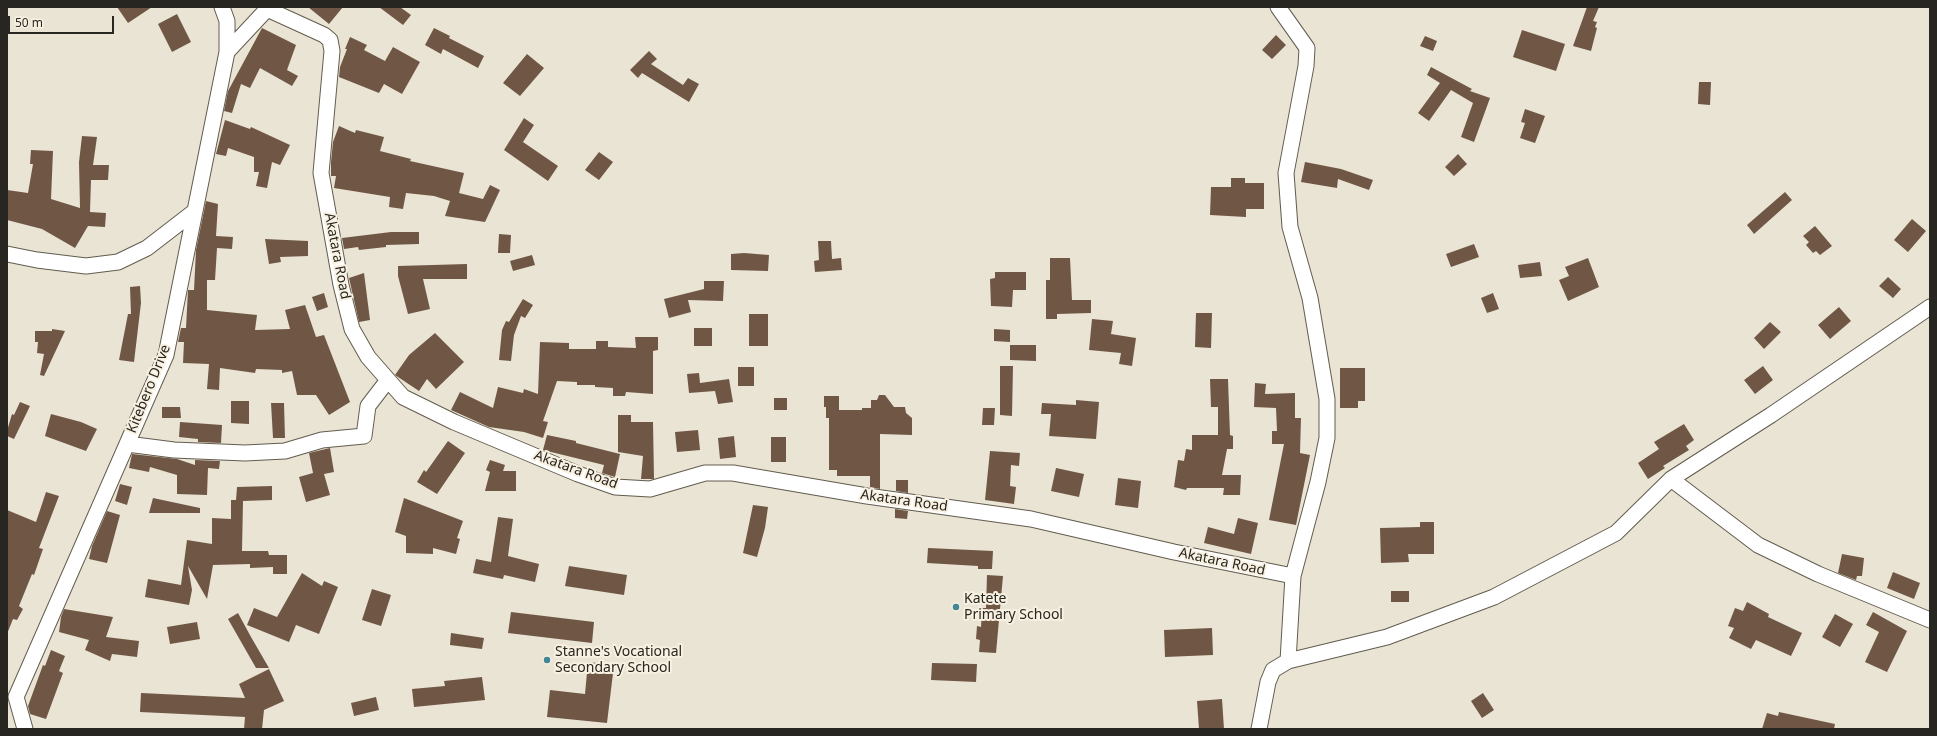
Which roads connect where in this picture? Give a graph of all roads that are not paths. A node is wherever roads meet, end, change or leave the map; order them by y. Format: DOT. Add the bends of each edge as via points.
graph roads {
  1 [pos="222,7"];
  2 [pos="1278,7"];
  3 [pos="268,8"];
  4 [pos="228,52"];
  5 [pos="195,211"];
  6 [pos="7,254"];
  7 [pos="1930,307"];
  8 [pos="388,380"];
  9 [pos="126,444"];
  10 [pos="1671,478"];
  11 [pos="1293,576"];
  12 [pos="1930,620"];
  13 [pos="1288,661"];
  14 [pos="11,694"];
  15 [pos="24,729"];
  16 [pos="1259,729"];
  1 -- 4 [label="street, Kitebero Drive" via="227,21"];
  2 -- 11 [label="street" via="1307,48 1286,173 1290,227 1310,298 1327,399 1327,438"];
  3 -- 4 [label="street"];
  3 -- 8 [label="street, Akatara Road" via="324,34 330,40 332,51 321,173 341,285 352,329 368,357"];
  4 -- 5 [label="street, Kitebero Drive"];
  5 -- 6 [label="street" via="147,248 118,262 86,266"];
  5 -- 9 [label="street, Kitebero Drive" via="166,355"];
  7 -- 10 [label="street"];
  8 -- 9 [label="street" via="368,406 364,436 322,440 285,451 245,453 174,450"];
  8 -- 11 [label="street, Akatara Road" via="403,397 454,422 615,487 650,489 705,473 733,473 867,496 1032,519"];
  9 -- 14 [label="street, Kitebero Drive"];
  10 -- 12 [label="street" via="1758,545 1818,574"];
  10 -- 13 [label="street" via="1616,534 1494,597 1387,637"];
  11 -- 13 [label="street"];
  13 -- 16 [label="street" via="1273,670 1268,682"];
  14 -- 15 [label="street, Kitebero Drive"];
}
